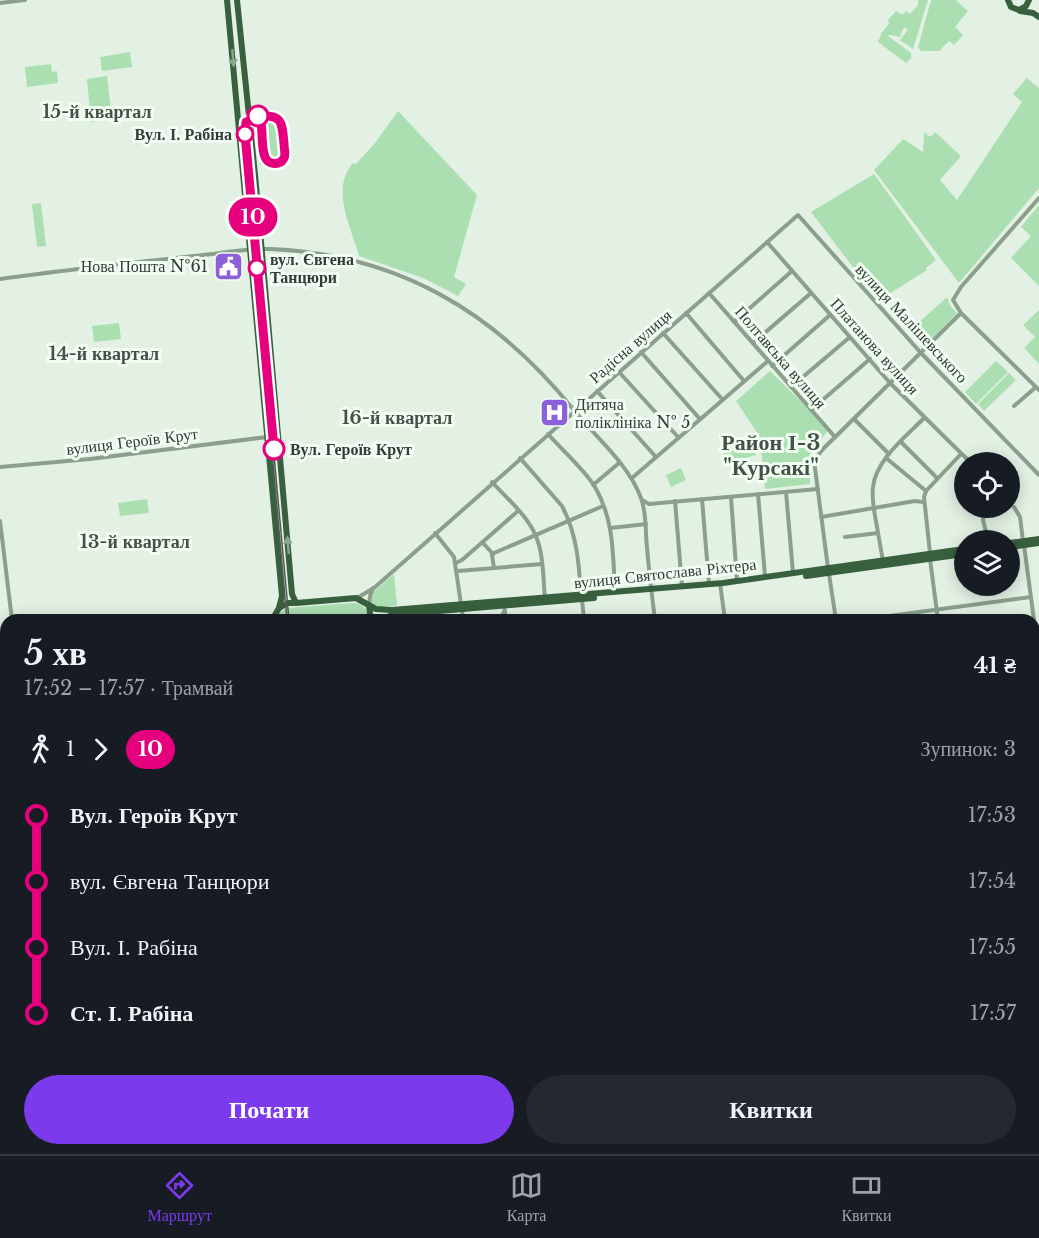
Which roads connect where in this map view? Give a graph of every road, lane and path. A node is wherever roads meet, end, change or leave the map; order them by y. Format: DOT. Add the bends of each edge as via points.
graph roads {
  1 [pos="25,0"];
  2 [pos="227,0"];
  3 [pos="237,0"];
  4 [pos="1008,0"];
  5 [pos="1029,0"];
  6 [pos="0,3"];
  7 [pos="1016,10"];
  8 [pos="1038,16"];
  9 [pos="1039,198"];
  10 [pos="767,242"];
  11 [pos="261,249"];
  12 [pos="250,250"];
  13 [pos="792,271"];
  14 [pos="0,279"];
  15 [pos="709,293"];
  16 [pos="811,293"];
  17 [pos="961,313"];
  18 [pos="686,314"];
  19 [pos="830,315"];
  20 [pos="734,322"];
  21 [pos="663,333"];
  22 [pos="850,337"];
  23 [pos="753,343"];
  24 [pos="642,352"];
  25 [pos="921,353"];
  26 [pos="870,359"];
  27 [pos="768,361"];
  28 [pos="772,366"];
  29 [pos="619,372"];
  30 [pos="744,381"];
  31 [pos="890,382"];
  32 [pos="791,387"];
  33 [pos="1037,389"];
  34 [pos="597,391"];
  35 [pos="722,399"];
  36 [pos="1014,406"];
  37 [pos="811,410"];
  38 [pos="574,411"];
  39 [pos="699,418"];
  40 [pos="924,418"];
  41 [pos="854,419"];
  42 [pos="548,434"];
  43 [pos="268,436"];
  44 [pos="678,437"];
  45 [pos="835,437"];
  46 [pos="901,442"];
  47 [pos="960,452"];
  48 [pos="655,456"];
  49 [pos="888,456"];
  50 [pos="520,458"];
  51 [pos="954,461"];
  52 [pos="619,463"];
  53 [pos="0,467"];
  54 [pos="1039,475"];
  55 [pos="632,478"];
  56 [pos="938,478"];
  57 [pos="492,482"];
  58 [pos="593,485"];
  59 [pos="818,489"];
  60 [pos="926,491"];
  61 [pos="786,492"];
  62 [pos="758,494"];
  63 [pos="731,497"];
  64 [pos="641,499"];
  65 [pos="702,499"];
  66 [pos="675,501"];
  67 [pos="923,502"];
  68 [pos="603,506"];
  69 [pos="875,509"];
  70 [pos="518,511"];
  71 [pos="821,517"];
  72 [pos="1020,517"];
  73 [pos="0,521"];
  74 [pos="569,521"];
  75 [pos="646,524"];
  76 [pos="611,528"];
  77 [pos="435,533"];
  78 [pos="878,533"];
  79 [pos="535,534"];
  80 [pos="845,537"];
  81 [pos="1039,541"];
  82 [pos="483,543"];
  83 [pos="1024,543"];
  84 [pos="1020,544"];
  85 [pos="954,552"];
  86 [pos="493,554"];
  87 [pos="930,556"];
  88 [pos="883,561"];
  89 [pos="456,563"];
  90 [pos="542,564"];
  91 [pos="494,568"];
  92 [pos="458,571"];
  93 [pos="829,571"];
  94 [pos="793,573"];
  95 [pos="765,577"];
  96 [pos="738,581"];
  97 [pos="709,584"];
  98 [pos="720,585"];
  99 [pos="682,586"];
  100 [pos="374,588"];
  101 [pos="651,591"];
  102 [pos="615,592"];
  103 [pos="581,597"];
  104 [pos="1031,597"];
  105 [pos="356,598"];
  106 [pos="545,598"];
  107 [pos="296,603"];
  108 [pos="369,606"];
  109 [pos="504,606"];
  110 [pos="462,607"];
  111 [pos="279,608"];
  112 [pos="937,609"];
  113 [pos="11,614"];
  114 [pos="275,614"];
  115 [pos="370,614"];
  116 [pos="402,614"];
  117 [pos="463,614"];
  118 [pos="501,614"];
  119 [pos="505,614"];
  120 [pos="583,614"];
  121 [pos="655,614"];
  122 [pos="724,614"];
  123 [pos="835,614"];
  124 [pos="902,614"];
  125 [pos="937,614"];
  126 [pos="1034,614"];
  1 -- 6 [label="street"];
  2 -- 12 [label="main road, one-way"];
  3 -- 11 [label="main road"];
  4 -- 7 [label="main road"];
  5 -- 7 [label="main road" via="1024,8"];
  5 -- 8 [label="main road"];
  7 -- 8 [label="main road"];
  9 -- 17 [label="street" via="953,297"];
  10 -- 13 [label="street, Платанова вулиця"];
  10 -- 15 [label="street, Радісна вулиця"];
  10 -- 25 [label="street, вулиця Малішевського" via="798,215"];
  11 -- 12 [label="street"];
  11 -- 38 [label="street" via="370,265 444,296 474,313 515,346"];
  107 -- 11 [label="main road, one-way" via="292,594"];
  12 -- 14 [label="street"];
  12 -- 43 [label="main road"];
  13 -- 16 [label="street, Платанова вулиця"];
  13 -- 20 [label="street"];
  15 -- 18 [label="street, Радісна вулиця"];
  15 -- 20 [label="street, Полтавська вулиця"];
  16 -- 19 [label="street, Платанова вулиця"];
  16 -- 23 [label="street"];
  17 -- 25 [label="street"];
  17 -- 33 [label="street"];
  18 -- 21 [label="street, Радісна вулиця"];
  18 -- 30 [label="street"];
  19 -- 22 [label="street, Платанова вулиця"];
  19 -- 28 [label="street"];
  20 -- 23 [label="street, Полтавська вулиця"];
  21 -- 24 [label="street, Радісна вулиця"];
  21 -- 35 [label="street"];
  22 -- 26 [label="street, Платанова вулиця"];
  22 -- 32 [label="street"];
  23 -- 27 [label="street, Полтавська вулиця"];
  24 -- 29 [label="street, Радісна вулиця"];
  24 -- 39 [label="street"];
  25 -- 31 [label="street"];
  25 -- 54 [label="street, вулиця Малішевського"];
  26 -- 31 [label="street, Платанова вулиця"];
  26 -- 37 [label="street"];
  27 -- 28 [label="street, Полтавська вулиця"];
  27 -- 30 [label="street"];
  28 -- 32 [label="street, Полтавська вулиця"];
  29 -- 34 [label="street, Радісна вулиця"];
  29 -- 44 [label="street"];
  30 -- 35 [label="street"];
  31 -- 40 [label="street, Платанова вулиця"];
  31 -- 41 [label="street"];
  32 -- 37 [label="street, Полтавська вулиця"];
  33 -- 36 [label="street"];
  34 -- 38 [label="street, Радісна вулиця"];
  34 -- 48 [label="street"];
  35 -- 39 [label="street"];
  37 -- 45 [label="street, Полтавська вулиця"];
  38 -- 42 [label="street, Радісна вулиця"];
  38 -- 52 [label="street"];
  39 -- 44 [label="street"];
  40 -- 46 [label="street"];
  40 -- 47 [label="street, Платанова вулиця"];
  41 -- 45 [label="street"];
  41 -- 49 [label="street"];
  42 -- 50 [label="street, Радісна вулиця"];
  42 -- 58 [label="street"];
  43 -- 53 [label="street, вулиця Героїв Крут"];
  43 -- 111 [label="main road" via="282,596"];
  44 -- 48 [label="street"];
  45 -- 59 [label="street" via="816,459"];
  46 -- 49 [label="street"];
  46 -- 56 [label="street"];
  48 -- 55 [label="street"];
  49 -- 60 [label="street"];
  49 -- 69 [label="street" via="875,474"];
  50 -- 57 [label="street, Радісна вулиця"];
  50 -- 74 [label="street" via="562,506"];
  51 -- 56 [label="street"];
  52 -- 55 [label="street"];
  52 -- 58 [label="street"];
  55 -- 64 [label="street"];
  56 -- 60 [label="street"];
  57 -- 70 [label="street"];
  57 -- 77 [label="street, Радісна вулиця"];
  58 -- 68 [label="street"];
  59 -- 61 [label="street"];
  59 -- 71 [label="street"];
  60 -- 67 [label="street"];
  61 -- 62 [label="street"];
  61 -- 94 [label="street"];
  62 -- 63 [label="street"];
  62 -- 95 [label="street"];
  63 -- 65 [label="street"];
  63 -- 96 [label="street"];
  64 -- 66 [label="street" via="649,504"];
  64 -- 75 [label="street"];
  65 -- 66 [label="street"];
  65 -- 97 [label="street"];
  66 -- 99 [label="street"];
  67 -- 69 [label="street"];
  67 -- 87 [label="street"];
  68 -- 74 [label="street"];
  68 -- 76 [label="street"];
  69 -- 71 [label="street"];
  69 -- 78 [label="street"];
  70 -- 79 [label="street"];
  70 -- 82 [label="street"];
  71 -- 93 [label="street"];
  72 -- 83 [label="street"];
  73 -- 113 [label="street"];
  74 -- 79 [label="street"];
  74 -- 103 [label="street" via="578,556"];
  75 -- 76 [label="street"];
  75 -- 101 [label="street"];
  76 -- 102 [label="street"];
  77 -- 89 [label="street"];
  77 -- 100 [label="street, Радісна вулиця"];
  78 -- 80 [label="street"];
  78 -- 88 [label="street"];
  79 -- 86 [label="street"];
  79 -- 90 [label="street"];
  81 -- 83 [label="main road"];
  82 -- 86 [label="street"];
  82 -- 89 [label="street"];
  83 -- 84 [label="main road"];
  83 -- 104 [label="street"];
  85 -- 87 [label="main road, вулиця Святослава Ріхтера"];
  86 -- 91 [label="street"];
  87 -- 88 [label="main road, вулиця Святослава Ріхтера"];
  87 -- 93 [label="main road, вулиця Святослава Ріхтера"];
  87 -- 112 [label="street"];
  88 -- 93 [label="main road, вулиця Святослава Ріхтера"];
  89 -- 92 [label="street"];
  90 -- 91 [label="street"];
  90 -- 106 [label="street"];
  91 -- 92 [label="street"];
  92 -- 110 [label="street"];
  93 -- 94 [label="main road, вулиця Святослава Ріхтера"];
  93 -- 98 [label="main road, вулиця Святослава Ріхтера"];
  93 -- 123 [label="street"];
  94 -- 95 [label="main road, вулиця Святослава Ріхтера"];
  95 -- 96 [label="main road, вулиця Святослава Ріхтера"];
  96 -- 98 [label="main road, вулиця Святослава Ріхтера"];
  97 -- 98 [label="main road, вулиця Святослава Ріхтера"];
  97 -- 99 [label="main road, вулиця Святослава Ріхтера"];
  98 -- 101 [label="main road, вулиця Святослава Ріхтера"];
  98 -- 122 [label="street"];
  99 -- 101 [label="main road, вулиця Святослава Ріхтера"];
  100 -- 105 [label="street, Радісна вулиця"];
  100 -- 108 [label="street"];
  101 -- 102 [label="main road, вулиця Святослава Ріхтера"];
  101 -- 103 [label="main road, вулиця Святослава Ріхтера"];
  101 -- 121 [label="street"];
  102 -- 103 [label="main road, вулиця Святослава Ріхтера"];
  103 -- 106 [label="main road, вулиця Святослава Ріхтера"];
  103 -- 109 [label="main road, вулиця Святослава Ріхтера"];
  103 -- 120 [label="street"];
  104 -- 112 [label="street"];
  104 -- 126 [label="street"];
  105 -- 107 [label="main road"];
  105 -- 108 [label="main road"];
  106 -- 109 [label="main road, вулиця Святослава Ріхтера"];
  107 -- 111 [label="main road"];
  108 -- 110 [label="main road, вулиця Святослава Ріхтера" via="383,610"];
  108 -- 115 [label="main road"];
  109 -- 110 [label="main road, вулиця Святослава Ріхтера"];
  109 -- 118 [label="street"];
  109 -- 119 [label="street"];
  110 -- 116 [label="main road, вулиця Святослава Ріхтера"];
  110 -- 117 [label="street"];
  111 -- 114 [label="main road"];
  112 -- 124 [label="street"];
  112 -- 125 [label="street"];
}
